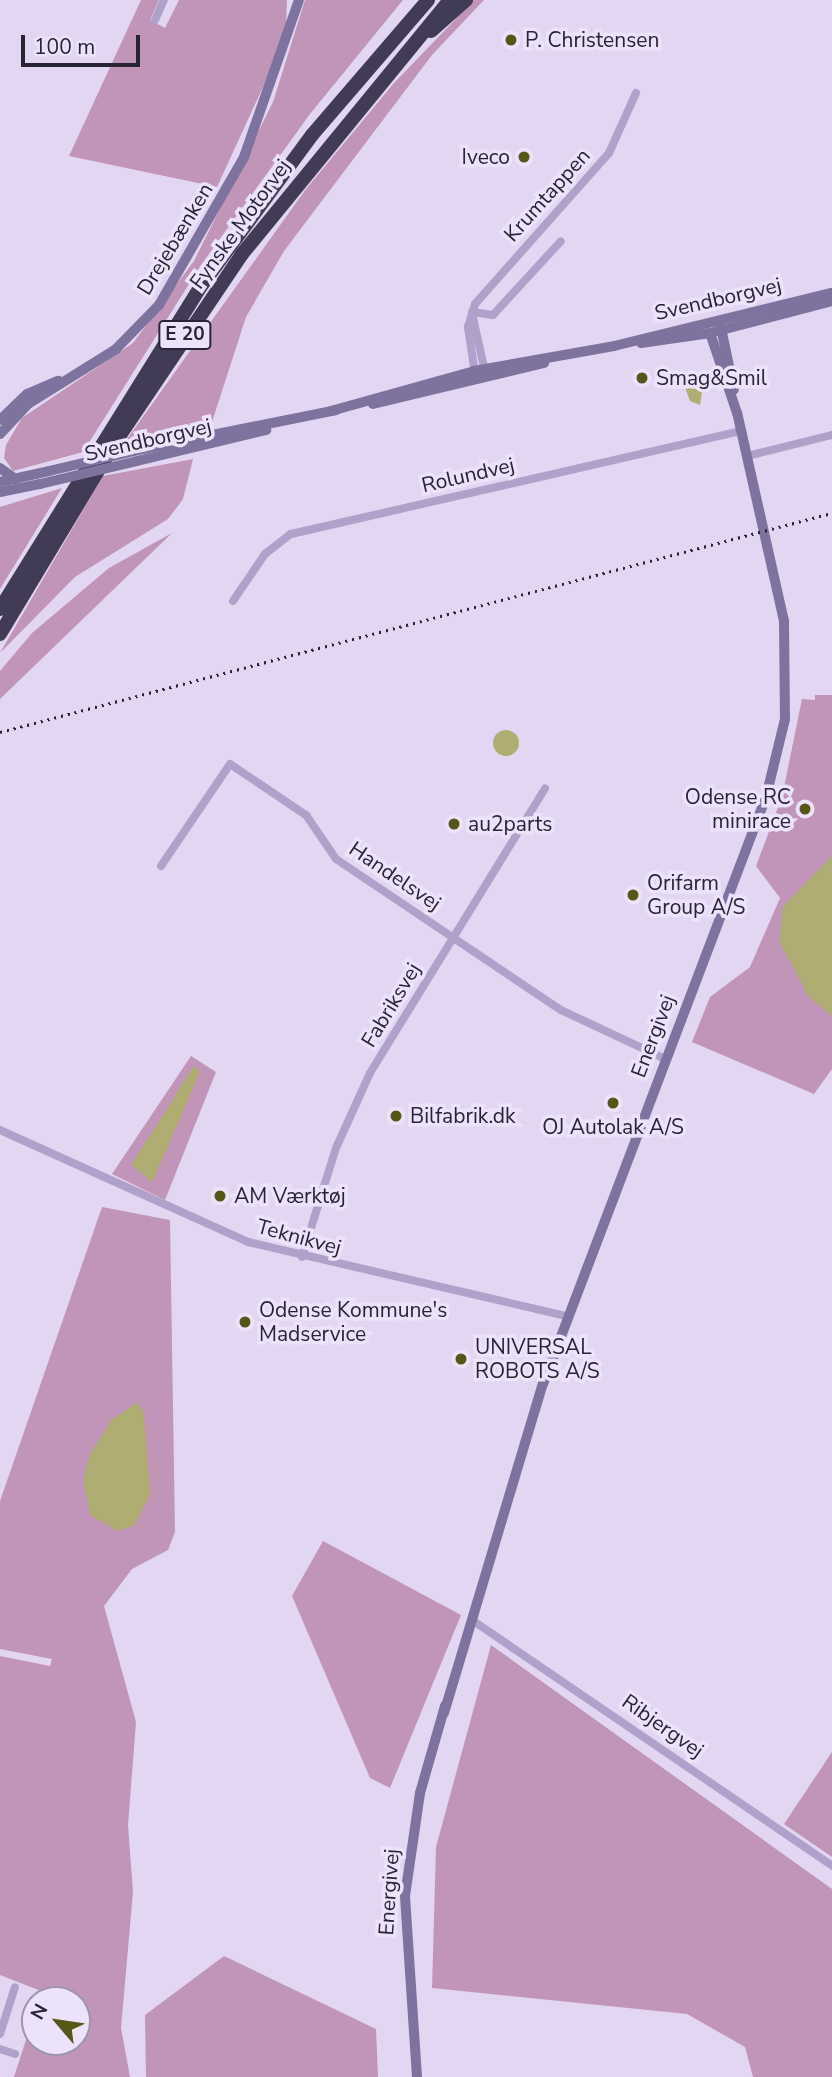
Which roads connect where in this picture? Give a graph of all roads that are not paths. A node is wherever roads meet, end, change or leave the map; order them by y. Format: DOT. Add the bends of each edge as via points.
graph roads {
  1 [pos="164,0"];
  2 [pos="299,0"];
  3 [pos="418,0"];
  4 [pos="428,0"];
  5 [pos="450,0"];
  6 [pos="466,0"];
  7 [pos="155,20"];
  8 [pos="400,56"];
  9 [pos="636,93"];
  10 [pos="312,135"];
  11 [pos="561,241"];
  12 [pos="831,296"];
  13 [pos="472,312"];
  14 [pos="720,324"];
  15 [pos="710,333"];
  16 [pos="614,346"];
  17 [pos="96,364"];
  18 [pos="480,374"];
  19 [pos="21,409"];
  20 [pos="737,413"];
  21 [pos="302,418"];
  22 [pos="0,420"];
  23 [pos="741,432"];
  24 [pos="0,434"];
  25 [pos="832,435"];
  26 [pos="0,448"];
  27 [pos="747,456"];
  28 [pos="0,468"];
  29 [pos="15,479"];
  30 [pos="0,482"];
  31 [pos="0,492"];
  32 [pos="233,601"];
  33 [pos="0,609"];
  34 [pos="0,634"];
  35 [pos="545,789"];
  36 [pos="161,866"];
  37 [pos="453,937"];
  38 [pos="665,1059"];
  39 [pos="0,1130"];
  40 [pos="302,1257"];
  41 [pos="567,1316"];
  42 [pos="472,1620"];
  43 [pos="832,1866"];
  44 [pos="15,1987"];
  45 [pos="0,2034"];
  46 [pos="0,2049"];
  47 [pos="15,2054"];
  48 [pos="417,2077"];
  1 -- 7 [label="street"];
  2 -- 17 [label="street, Drejebænken" via="272,86 216,213 159,305"];
  3 -- 10 [label="highway"];
  4 -- 10 [label="highway, Fynske Motorvej / E 20"];
  5 -- 8 [label="highway, Fynske Motorvej / E 20"];
  6 -- 8 [label="highway"];
  8 -- 34 [label="highway, Fynske Motorvej / E 20" via="301,175 196,320"];
  9 -- 13 [label="street, Krumtappen" via="609,153"];
  10 -- 33 [label="highway, Fynske Motorvej / E 20" via="150,361"];
  11 -- 13 [label="street, Krumtappen" via="493,314"];
  12 -- 14 [label="street, Svendborgvej"];
  13 -- 18 [label="street"];
  14 -- 15 [label="street, Svendborgvej"];
  14 -- 16 [label="street, Svendborgvej"];
  14 -- 20 [label="street, Energivej"];
  15 -- 16 [label="street, Svendborgvej"];
  15 -- 20 [label="street, Energivej"];
  16 -- 18 [label="street, Svendborgvej"];
  17 -- 19 [label="street, Drejebænken"];
  17 -- 22 [label="street" via="27,394"];
  18 -- 21 [label="street, Svendborgvej"];
  19 -- 24 [label="street, Drejebænken"];
  19 -- 26 [label="street"];
  20 -- 23 [label="street, Energivej"];
  21 -- 29 [label="street, Svendborgvej, bridge"];
  21 -- 31 [label="street, Svendborgvej, bridge"];
  23 -- 27 [label="street, Energivej"];
  23 -- 32 [label="street, Rolundvej" via="291,534 265,554"];
  25 -- 27 [label="street"];
  27 -- 38 [label="street, Energivej" via="784,621 785,719 766,797"];
  28 -- 29 [label="street"];
  29 -- 30 [label="street, Svendborgvej"];
  35 -- 37 [label="street, Fabriksvej"];
  36 -- 37 [label="street, Handelsvej" via="230,764 306,816 336,859"];
  37 -- 38 [label="street, Handelsvej" via="561,1010"];
  37 -- 40 [label="street, Fabriksvej" via="352,1110"];
  38 -- 41 [label="street, Energivej"];
  39 -- 40 [label="street, Teknikvej" via="199,1224"];
  40 -- 41 [label="street, Teknikvej"];
  41 -- 42 [label="street, Energivej"];
  42 -- 43 [label="street, Ribjergvej"];
  42 -- 48 [label="street, Energivej" via="420,1793 405,1896"];
  44 -- 45 [label="street"];
  46 -- 47 [label="street"];
}
